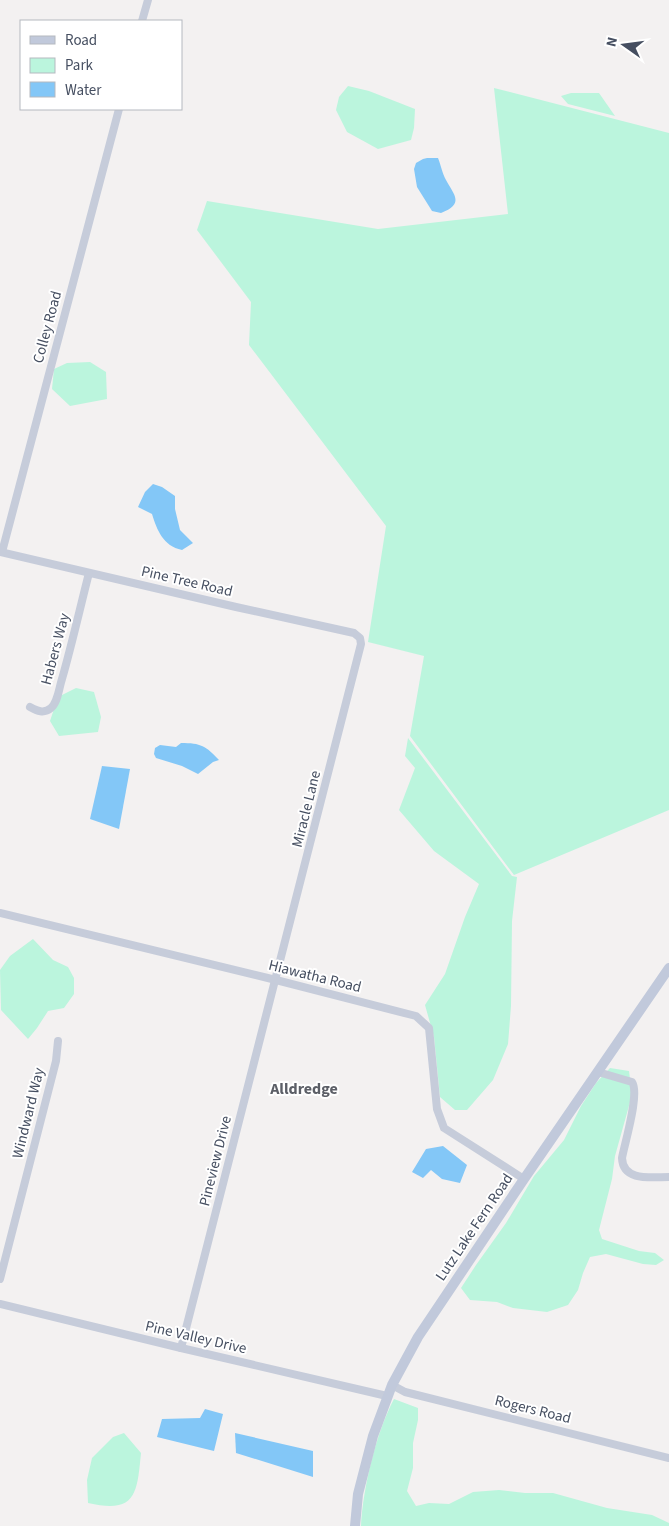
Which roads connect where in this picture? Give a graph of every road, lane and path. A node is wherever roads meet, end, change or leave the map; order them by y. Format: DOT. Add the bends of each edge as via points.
graph roads {
  1 [pos="148,0"];
  2 [pos="142,20"];
  3 [pos="119,110"];
  4 [pos="1,552"];
  5 [pos="89,573"];
  6 [pos="361,644"];
  7 [pos="30,707"];
  8 [pos="0,913"];
  9 [pos="669,968"];
  10 [pos="276,980"];
  11 [pos="58,1041"];
  12 [pos="598,1072"];
  13 [pos="669,1177"];
  14 [pos="524,1179"];
  15 [pos="0,1278"];
  16 [pos="0,1304"];
  17 [pos="181,1348"];
  18 [pos="392,1385"];
  19 [pos="387,1396"];
  20 [pos="669,1458"];
  21 [pos="355,1526"];
  1 -- 2 [label="street"];
  3 -- 4 [label="street, Colley Road"];
  4 -- 5 [label="street, Pine Tree Road"];
  5 -- 6 [label="street, Pine Tree Road" via="354,633"];
  5 -- 7 [label="street, Habers Way" via="57,696 46,712"];
  6 -- 10 [label="street, Miracle Lane"];
  8 -- 10 [label="street, Hiawatha Road"];
  9 -- 12 [label="main road, Lutz Lake Fern Road"];
  10 -- 14 [label="street, Hiawatha Road" via="416,1016 429,1028 437,1109 444,1128"];
  10 -- 17 [label="street, Pineview Drive"];
  11 -- 15 [label="street, Windward Way" via="56,1060"];
  12 -- 13 [label="street" via="632,1082 635,1086 622,1158 624,1170 635,1176"];
  12 -- 14 [label="main road, Lutz Lake Fern Road"];
  14 -- 18 [label="main road, Lutz Lake Fern Road" via="418,1337"];
  16 -- 17 [label="street, Pine Valley Drive"];
  17 -- 19 [label="street, Pine Valley Drive"];
  18 -- 19 [label="main road, Lutz Lake Fern Road"];
  18 -- 20 [label="street, Rogers Road" via="405,1392"];
  19 -- 21 [label="main road, Lutz Lake Fern Road" via="362,1475"];
}
